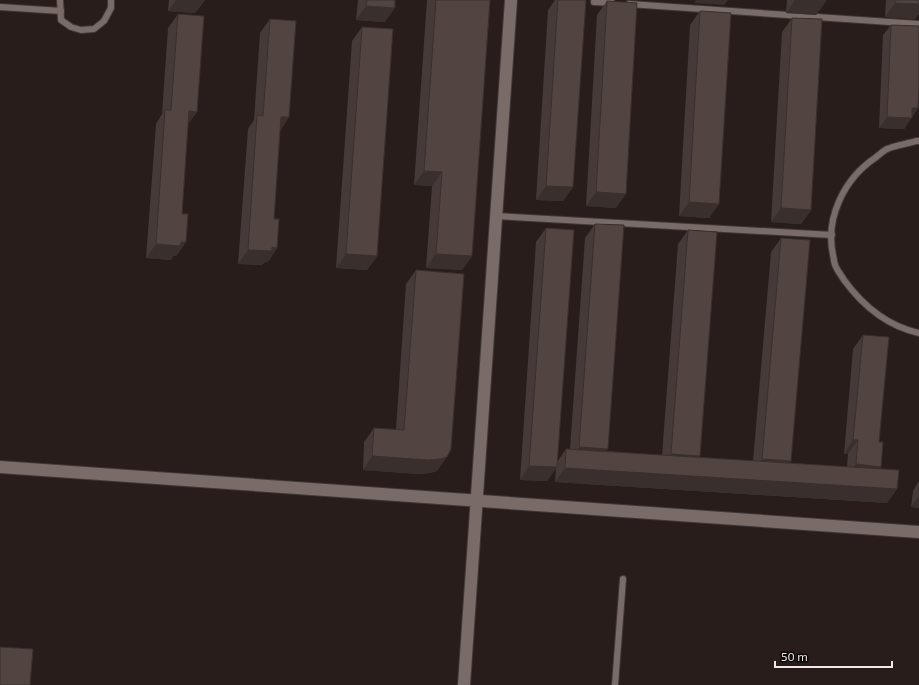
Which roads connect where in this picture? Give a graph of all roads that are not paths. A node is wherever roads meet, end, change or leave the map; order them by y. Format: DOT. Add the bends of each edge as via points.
graph roads {
  1 [pos="60,0"];
  2 [pos="111,0"];
  3 [pos="511,0"];
  4 [pos="594,2"];
  5 [pos="617,4"];
  6 [pos="625,4"];
  7 [pos="0,7"];
  8 [pos="60,11"];
  9 [pos="919,24"];
  10 [pos="919,141"];
  11 [pos="496,216"];
  12 [pos="832,235"];
  13 [pos="919,333"];
  14 [pos="0,467"];
  15 [pos="477,501"];
  16 [pos="919,532"];
  17 [pos="623,579"];
  18 [pos="464,685"];
  19 [pos="615,685"];
  1 -- 8 [label="lane"];
  2 -- 8 [label="lane" via="111,8 104,21 94,29 71,28 61,20"];
  3 -- 11 [label="street"];
  4 -- 5 [label="lane"];
  6 -- 9 [label="lane"];
  7 -- 8 [label="lane"];
  10 -- 12 [label="lane" via="887,149 860,169 843,192 832,225"];
  11 -- 12 [label="lane"];
  11 -- 15 [label="street"];
  12 -- 13 [label="lane" via="836,267 865,305 887,321"];
  14 -- 15 [label="street"];
  15 -- 16 [label="street"];
  15 -- 18 [label="street"];
  17 -- 19 [label="lane"];
}
